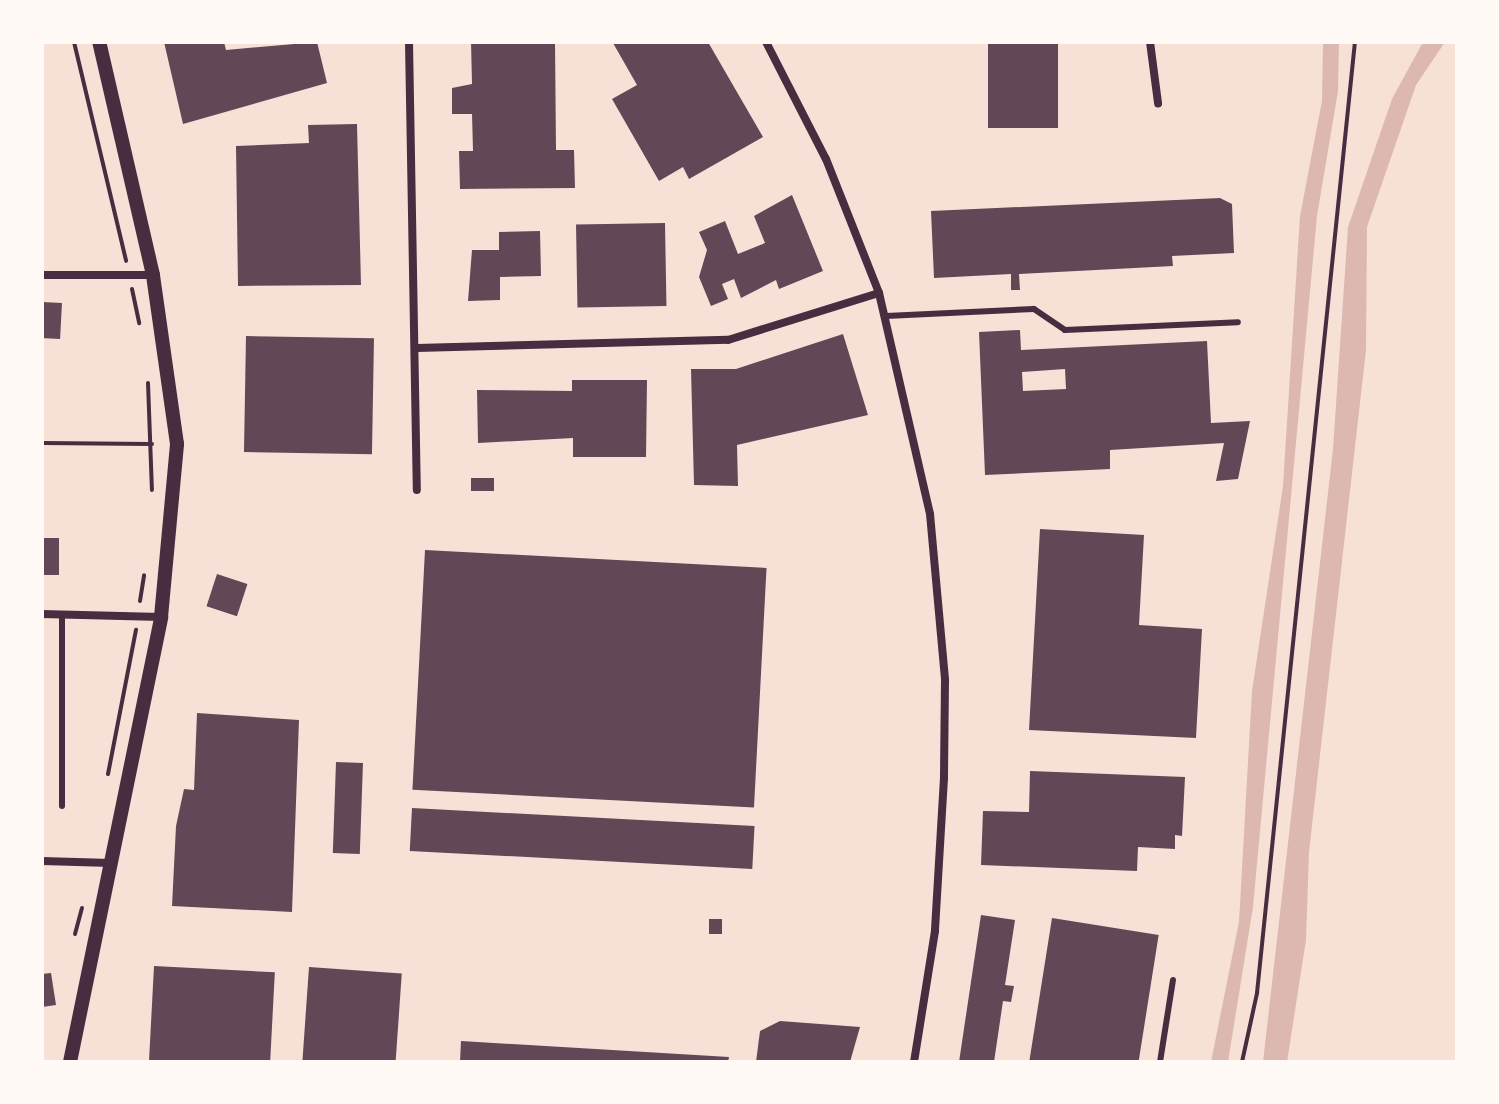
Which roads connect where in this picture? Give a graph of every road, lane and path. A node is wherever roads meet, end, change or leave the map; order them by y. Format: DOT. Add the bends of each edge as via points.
graph roads {
  1 [pos="74,42"];
  2 [pos="99,42"];
  3 [pos="409,42"];
  4 [pos="766,42"];
  5 [pos="1150,42"];
  6 [pos="1355,42"];
  7 [pos="1158,103"];
  8 [pos="42,275"];
  9 [pos="129,275"];
  10 [pos="153,275"];
  11 [pos="879,293"];
  12 [pos="886,316"];
  13 [pos="1238,322"];
  14 [pos="140,329"];
  15 [pos="417,348"];
  16 [pos="146,373"];
  17 [pos="42,443"];
  18 [pos="152,444"];
  19 [pos="417,490"];
  20 [pos="152,496"];
  21 [pos="146,560"];
  22 [pos="42,614"];
  23 [pos="62,615"];
  24 [pos="161,617"];
  25 [pos="138,618"];
  26 [pos="105,790"];
  27 [pos="62,806"];
  28 [pos="42,861"];
  29 [pos="111,863"];
  30 [pos="1173,980"];
  31 [pos="70,1062"];
  32 [pos="914,1062"];
  33 [pos="1160,1062"];
  34 [pos="1242,1062"];
  1 -- 9 [label="path"];
  2 -- 10 [label="street"];
  3 -- 15 [label="street"];
  4 -- 11 [label="street" via="831,170"];
  5 -- 7 [label="street"];
  6 -- 34 [label="path" via="1259,978"];
  8 -- 9 [label="street"];
  9 -- 10 [label="street"];
  9 -- 14 [label="path"];
  10 -- 24 [label="street" via="177,444"];
  11 -- 12 [label="street"];
  11 -- 15 [label="street" via="728,340"];
  12 -- 13 [label="lane" via="1034,309 1065,330"];
  12 -- 32 [label="street" via="926,490 945,680 938,899"];
  15 -- 19 [label="street"];
  16 -- 18 [label="path"];
  17 -- 18 [label="path"];
  18 -- 20 [label="path"];
  21 -- 25 [label="path"];
  22 -- 23 [label="street"];
  23 -- 25 [label="street"];
  23 -- 27 [label="lane"];
  24 -- 25 [label="street"];
  24 -- 29 [label="street"];
  25 -- 26 [label="path"];
  28 -- 29 [label="street"];
  29 -- 31 [label="street"];
  30 -- 33 [label="lane"];
}
